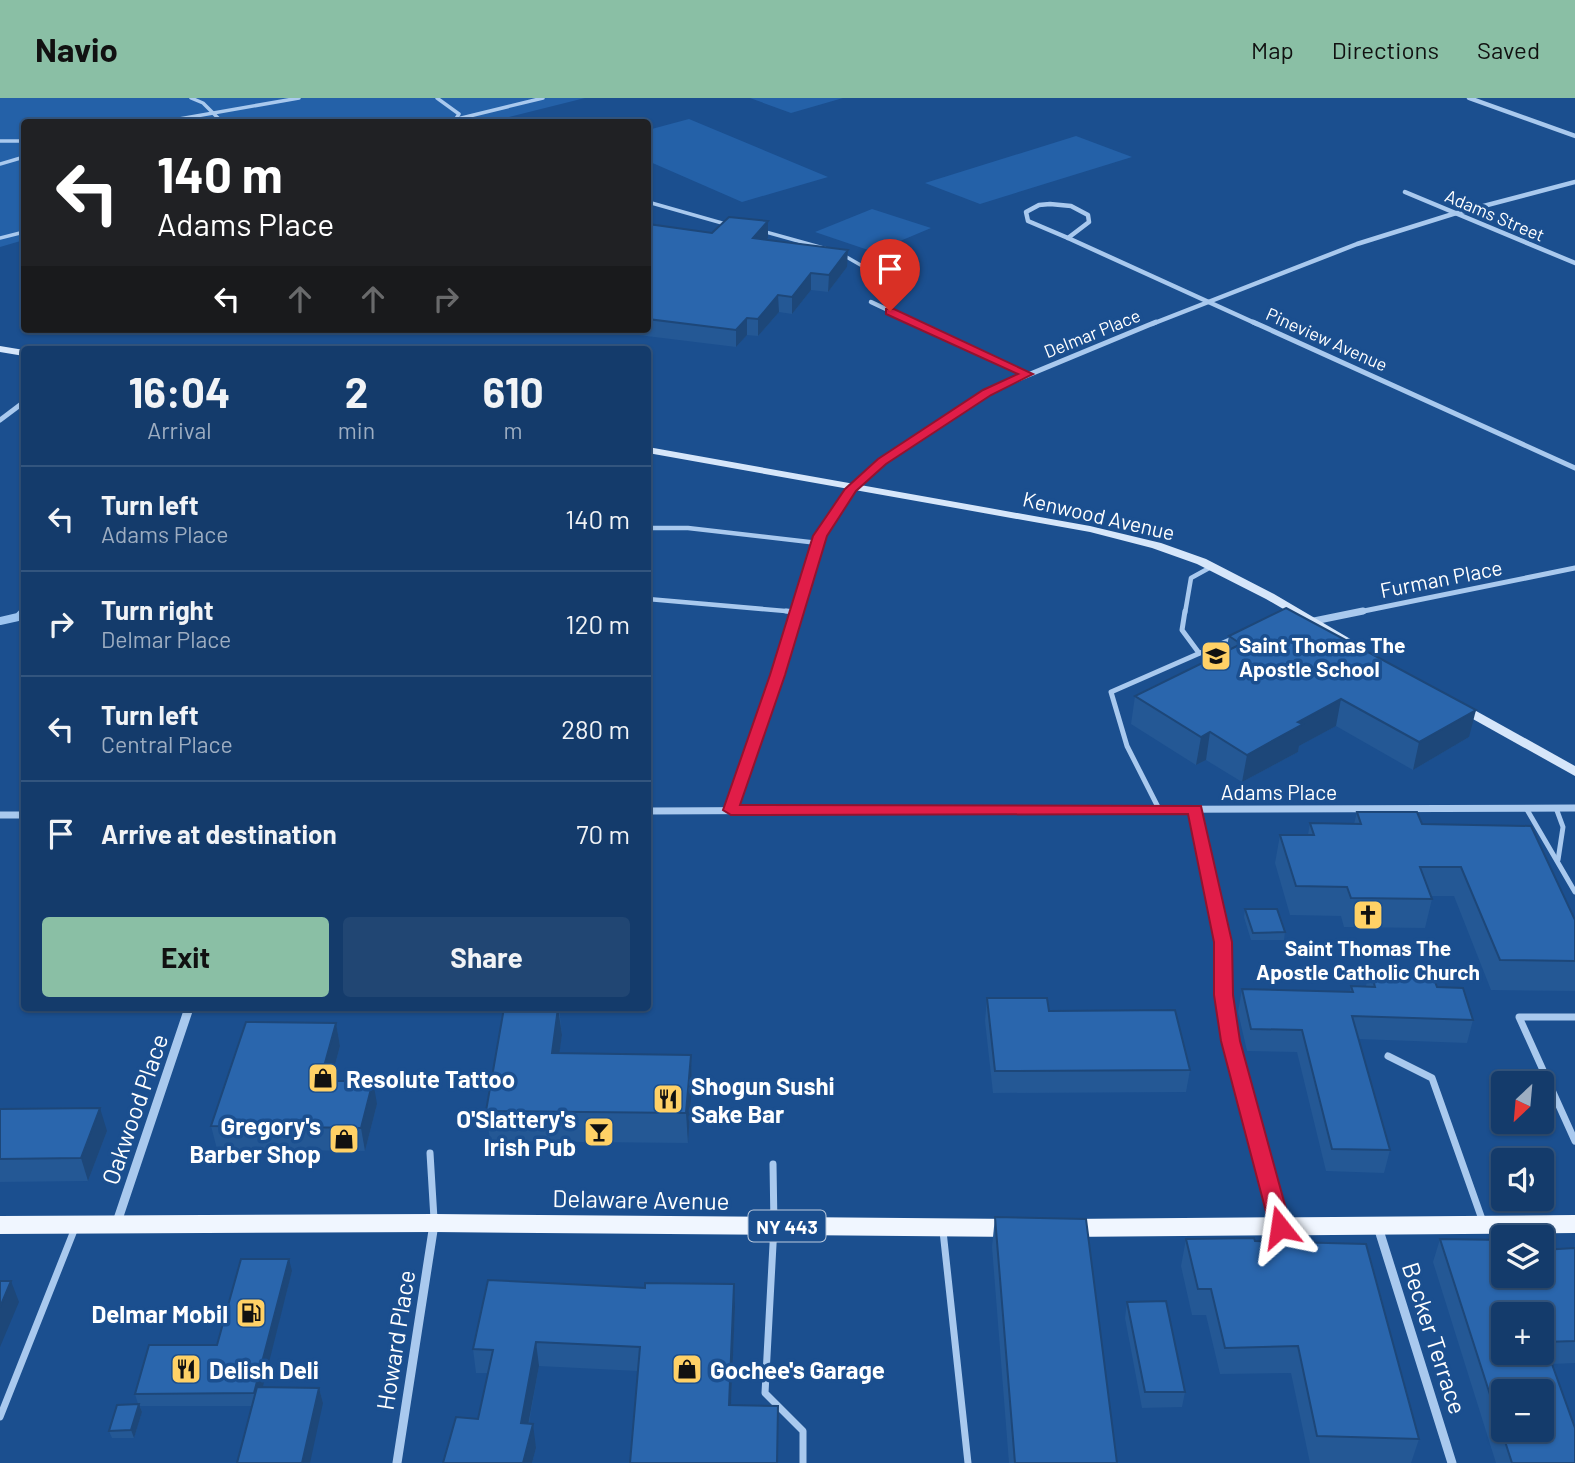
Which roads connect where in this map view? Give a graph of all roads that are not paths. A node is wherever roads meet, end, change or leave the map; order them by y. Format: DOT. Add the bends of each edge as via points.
graph roads {
  1 [pos="191,98"];
  2 [pos="299,98"];
  3 [pos="436,98"];
  4 [pos="543,98"];
  5 [pos="1469,98"];
  6 [pos="214,113"];
  7 [pos="179,119"];
  8 [pos="219,119"];
  9 [pos="455,119"];
  10 [pos="458,119"];
  11 [pos="1575,136"];
  12 [pos="0,141"];
  13 [pos="21,141"];
  14 [pos="21,158"];
  15 [pos="0,164"];
  16 [pos="1575,182"];
  17 [pos="1405,192"];
  18 [pos="651,203"];
  19 [pos="1453,214"];
  20 [pos="741,227"];
  21 [pos="754,229"];
  22 [pos="21,232"];
  23 [pos="0,238"];
  24 [pos="1068,238"];
  25 [pos="1575,263"];
  26 [pos="864,267"];
  27 [pos="871,302"];
  28 [pos="1211,302"];
  29 [pos="0,349"];
  30 [pos="21,352"];
  31 [pos="1027,374"];
  32 [pos="21,404"];
  33 [pos="0,420"];
  34 [pos="651,451"];
  35 [pos="1575,468"];
  36 [pos="852,489"];
  37 [pos="651,528"];
  38 [pos="818,543"];
  39 [pos="1211,566"];
  40 [pos="1575,568"];
  41 [pos="651,599"];
  42 [pos="797,612"];
  43 [pos="1314,621"];
  44 [pos="1236,638"];
  45 [pos="1199,653"];
  46 [pos="1373,656"];
  47 [pos="1445,698"];
  48 [pos="1575,772"];
  49 [pos="1527,808"];
  50 [pos="1556,808"];
  51 [pos="1575,808"];
  52 [pos="1159,809"];
  53 [pos="1196,809"];
  54 [pos="731,810"];
  55 [pos="651,811"];
  56 [pos="0,815"];
  57 [pos="21,815"];
  58 [pos="1558,860"];
  59 [pos="1575,892"];
  60 [pos="188,1011"];
  61 [pos="1575,1017"];
  62 [pos="1388,1056"];
  63 [pos="1575,1141"];
  64 [pos="430,1153"];
  65 [pos="773,1164"];
  66 [pos="117,1222"];
  67 [pos="77,1223"];
  68 [pos="434,1223"];
  69 [pos="0,1224"];
  70 [pos="1575,1224"];
  71 [pos="1484,1225"];
  72 [pos="774,1226"];
  73 [pos="1378,1226"];
  74 [pos="1280,1227"];
  75 [pos="942,1228"];
  76 [pos="0,1417"];
  77 [pos="397,1463"];
  78 [pos="803,1463"];
  79 [pos="968,1463"];
  80 [pos="1452,1463"];
  1 -- 6 [label="lane"];
  2 -- 6 [label="lane"];
  3 -- 9 [label="lane" via="459,114"];
  4 -- 10 [label="lane"];
  5 -- 11 [label="street"];
  6 -- 7 [label="lane"];
  6 -- 8 [label="lane"];
  12 -- 13 [label="lane"];
  14 -- 15 [label="lane"];
  16 -- 19 [label="street, Delmar Place"];
  17 -- 19 [label="street, Adams Street"];
  18 -- 20 [label="lane"];
  19 -- 25 [label="street, Adams Street"];
  19 -- 28 [label="street, Delmar Place" via="1357,244"];
  21 -- 26 [label="lane" via="825,248"];
  22 -- 23 [label="lane"];
  24 -- 24 [label="street, Pineview Avenue" via="1028,221 1026,212 1050,204 1071,206 1088,215 1086,226"];
  24 -- 28 [label="street, Pineview Avenue"];
  27 -- 31 [label="street"];
  28 -- 31 [label="street, Delmar Place"];
  28 -- 35 [label="street, Pineview Avenue"];
  29 -- 30 [label="street"];
  31 -- 36 [label="street, Delmar Place" via="987,392 882,462"];
  32 -- 33 [label="street"];
  34 -- 36 [label="street, Kenwood Avenue"];
  36 -- 38 [label="street, Delmar Place"];
  36 -- 39 [label="street, Kenwood Avenue" via="1090,529"];
  37 -- 38 [label="lane"];
  38 -- 42 [label="street, Delmar Place"];
  39 -- 43 [label="street, Kenwood Avenue" via="1291,615"];
  39 -- 45 [label="lane" via="1191,578 1182,630"];
  40 -- 43 [label="street, Furman Place"];
  41 -- 42 [label="lane"];
  42 -- 54 [label="street, Delmar Place"];
  43 -- 46 [label="street, Kenwood Avenue"];
  44 -- 45 [label="lane"];
  45 -- 52 [label="lane" via="1111,692 1128,746"];
  47 -- 48 [label="street"];
  49 -- 50 [label="street, Adams Place"];
  49 -- 53 [label="street, Adams Place"];
  49 -- 58 [label="lane" via="1549,852"];
  50 -- 51 [label="street, Adams Place"];
  50 -- 58 [label="lane" via="1563,827"];
  52 -- 53 [label="street, Adams Place"];
  52 -- 54 [label="street, Adams Place"];
  53 -- 74 [label="lane" via="1223,942 1223,995 1231,1041"];
  54 -- 55 [label="street, Adams Place"];
  56 -- 57 [label="street"];
  58 -- 59 [label="lane"];
  60 -- 66 [label="street, Oakwood Place"];
  61 -- 63 [label="lane" via="1519,1017"];
  62 -- 71 [label="lane" via="1432,1078"];
  64 -- 68 [label="lane"];
  65 -- 72 [label="lane"];
  66 -- 67 [label="main road, Delaware Avenue / NY 443"];
  66 -- 68 [label="main road, Delaware Avenue / NY 443"];
  67 -- 69 [label="main road, Delaware Avenue / NY 443"];
  67 -- 76 [label="lane"];
  68 -- 72 [label="main road, Delaware Avenue / NY 443"];
  68 -- 77 [label="street, Howard Place"];
  70 -- 71 [label="main road, Delaware Avenue / NY 443"];
  71 -- 73 [label="main road, Delaware Avenue / NY 443"];
  72 -- 75 [label="main road, Delaware Avenue / NY 443"];
  72 -- 78 [label="lane" via="765,1394 803,1431"];
  73 -- 74 [label="main road, Delaware Avenue / NY 443"];
  73 -- 80 [label="street, Becker Terrace"];
  74 -- 75 [label="main road, Delaware Avenue / NY 443"];
  75 -- 79 [label="lane"];
}
